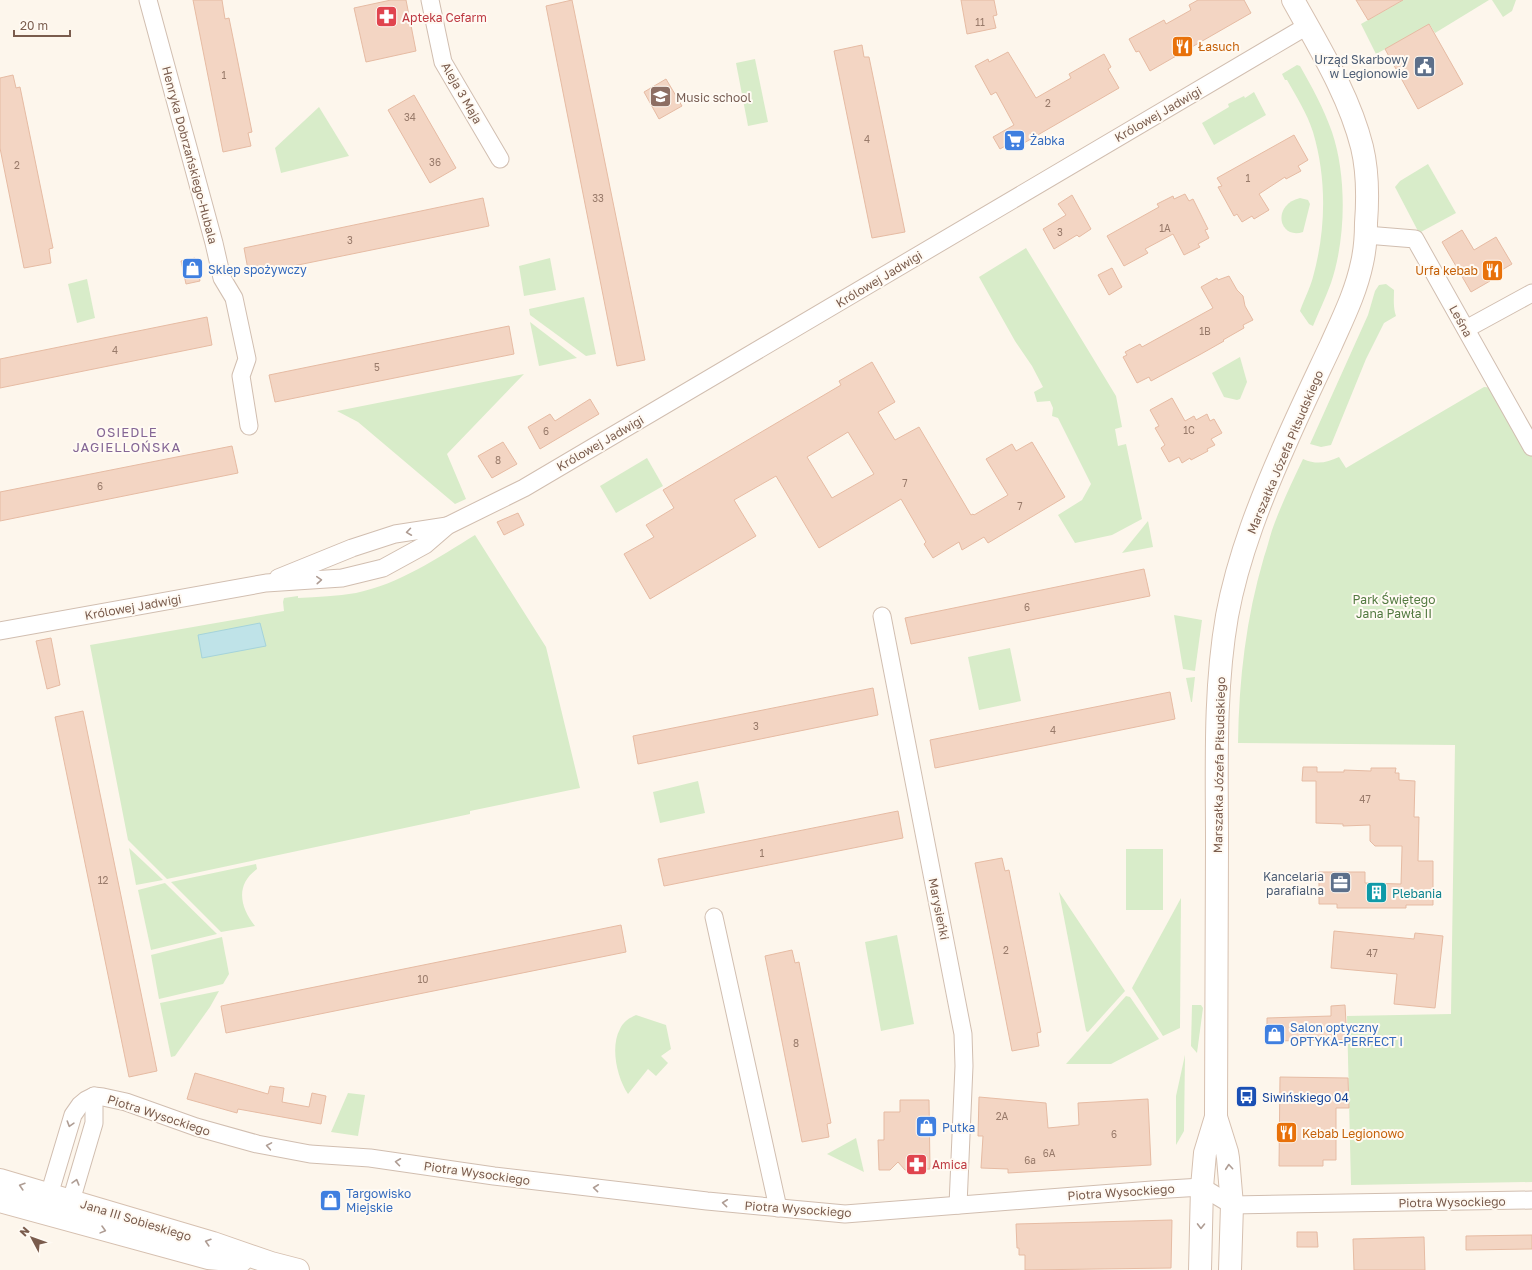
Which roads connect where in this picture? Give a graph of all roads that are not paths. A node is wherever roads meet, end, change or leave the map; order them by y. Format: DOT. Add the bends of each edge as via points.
graph roads {
  1 [pos="148,0"];
  2 [pos="430,0"];
  3 [pos="1293,0"];
  4 [pos="1308,26"];
  5 [pos="500,158"];
  6 [pos="1366,235"];
  7 [pos="1532,293"];
  8 [pos="1466,329"];
  9 [pos="249,426"];
  10 [pos="1532,447"];
  11 [pos="448,526"];
  12 [pos="266,584"];
  13 [pos="882,616"];
  14 [pos="0,631"];
  15 [pos="714,917"];
  16 [pos="94,1096"];
  17 [pos="1216,1117"];
  18 [pos="0,1180"];
  19 [pos="1202,1187"];
  20 [pos="1532,1200"];
  21 [pos="0,1201"];
  22 [pos="46,1204"];
  23 [pos="958,1205"];
  24 [pos="1232,1206"];
  25 [pos="778,1208"];
  26 [pos="68,1210"];
  27 [pos="270,1266"];
  28 [pos="298,1270"];
  29 [pos="1200,1270"];
  30 [pos="1230,1270"];
  1 -- 9 [label="street, Henryka Dobrzańskiego-Hubala" via="222,278 234,298 247,359 240,376"];
  2 -- 5 [label="street, Aleja 3 Maja" via="443,62"];
  3 -- 4 [label="street, Marszałka Józefa Piłsudskiego"];
  4 -- 6 [label="street, Marszałka Józefa Piłsudskiego" via="1343,92 1363,150 1368,197"];
  4 -- 11 [label="street, Królowej Jadwigi" via="524,488"];
  6 -- 8 [label="street, Leśna" via="1415,239"];
  6 -- 17 [label="street, Marszałka Józefa Piłsudskiego" via="1363,262 1348,307 1264,495 1238,572 1227,616 1221,662 1217,752"];
  7 -- 8 [label="street"];
  8 -- 10 [label="street, Leśna"];
  11 -- 12 [label="street, Królowej Jadwigi, one-way" via="395,534 352,548"];
  12 -- 11 [label="street, Królowej Jadwigi, one-way" via="342,578 383,568 425,545"];
  12 -- 14 [label="street, Królowej Jadwigi"];
  13 -- 23 [label="street, Marysieńki" via="963,1034"];
  15 -- 25 [label="street"];
  16 -- 22 [label="street, one-way" via="80,1105 73,1115"];
  25 -- 16 [label="street, Piotra Wysockiego, one-way" via="494,1176 370,1158 310,1154 257,1144 196,1127 126,1102"];
  26 -- 16 [label="street, one-way" via="94,1123"];
  17 -- 19 [label="street, Marszałka Józefa Piłsudskiego" via="1205,1153"];
  24 -- 17 [label="street, Marszałka Józefa Piłsudskiego, one-way" via="1227,1152"];
  22 -- 18 [label="street, Jana III Sobieskiego, one-way"];
  19 -- 23 [label="street, Piotra Wysockiego"];
  19 -- 24 [label="street"];
  19 -- 29 [label="street, Marszałka Józefa Piłsudskiego, one-way"];
  20 -- 24 [label="street, Piotra Wysockiego"];
  21 -- 22 [label="street, Jana III Sobieskiego"];
  22 -- 26 [label="street, Jana III Sobieskiego"];
  23 -- 25 [label="street, Piotra Wysockiego" via="845,1214"];
  24 -- 30 [label="street, Marszałka Józefa Piłsudskiego"];
  26 -- 27 [label="street, Jana III Sobieskiego" via="213,1243"];
  27 -- 28 [label="street, Jana III Sobieskiego"];
}
